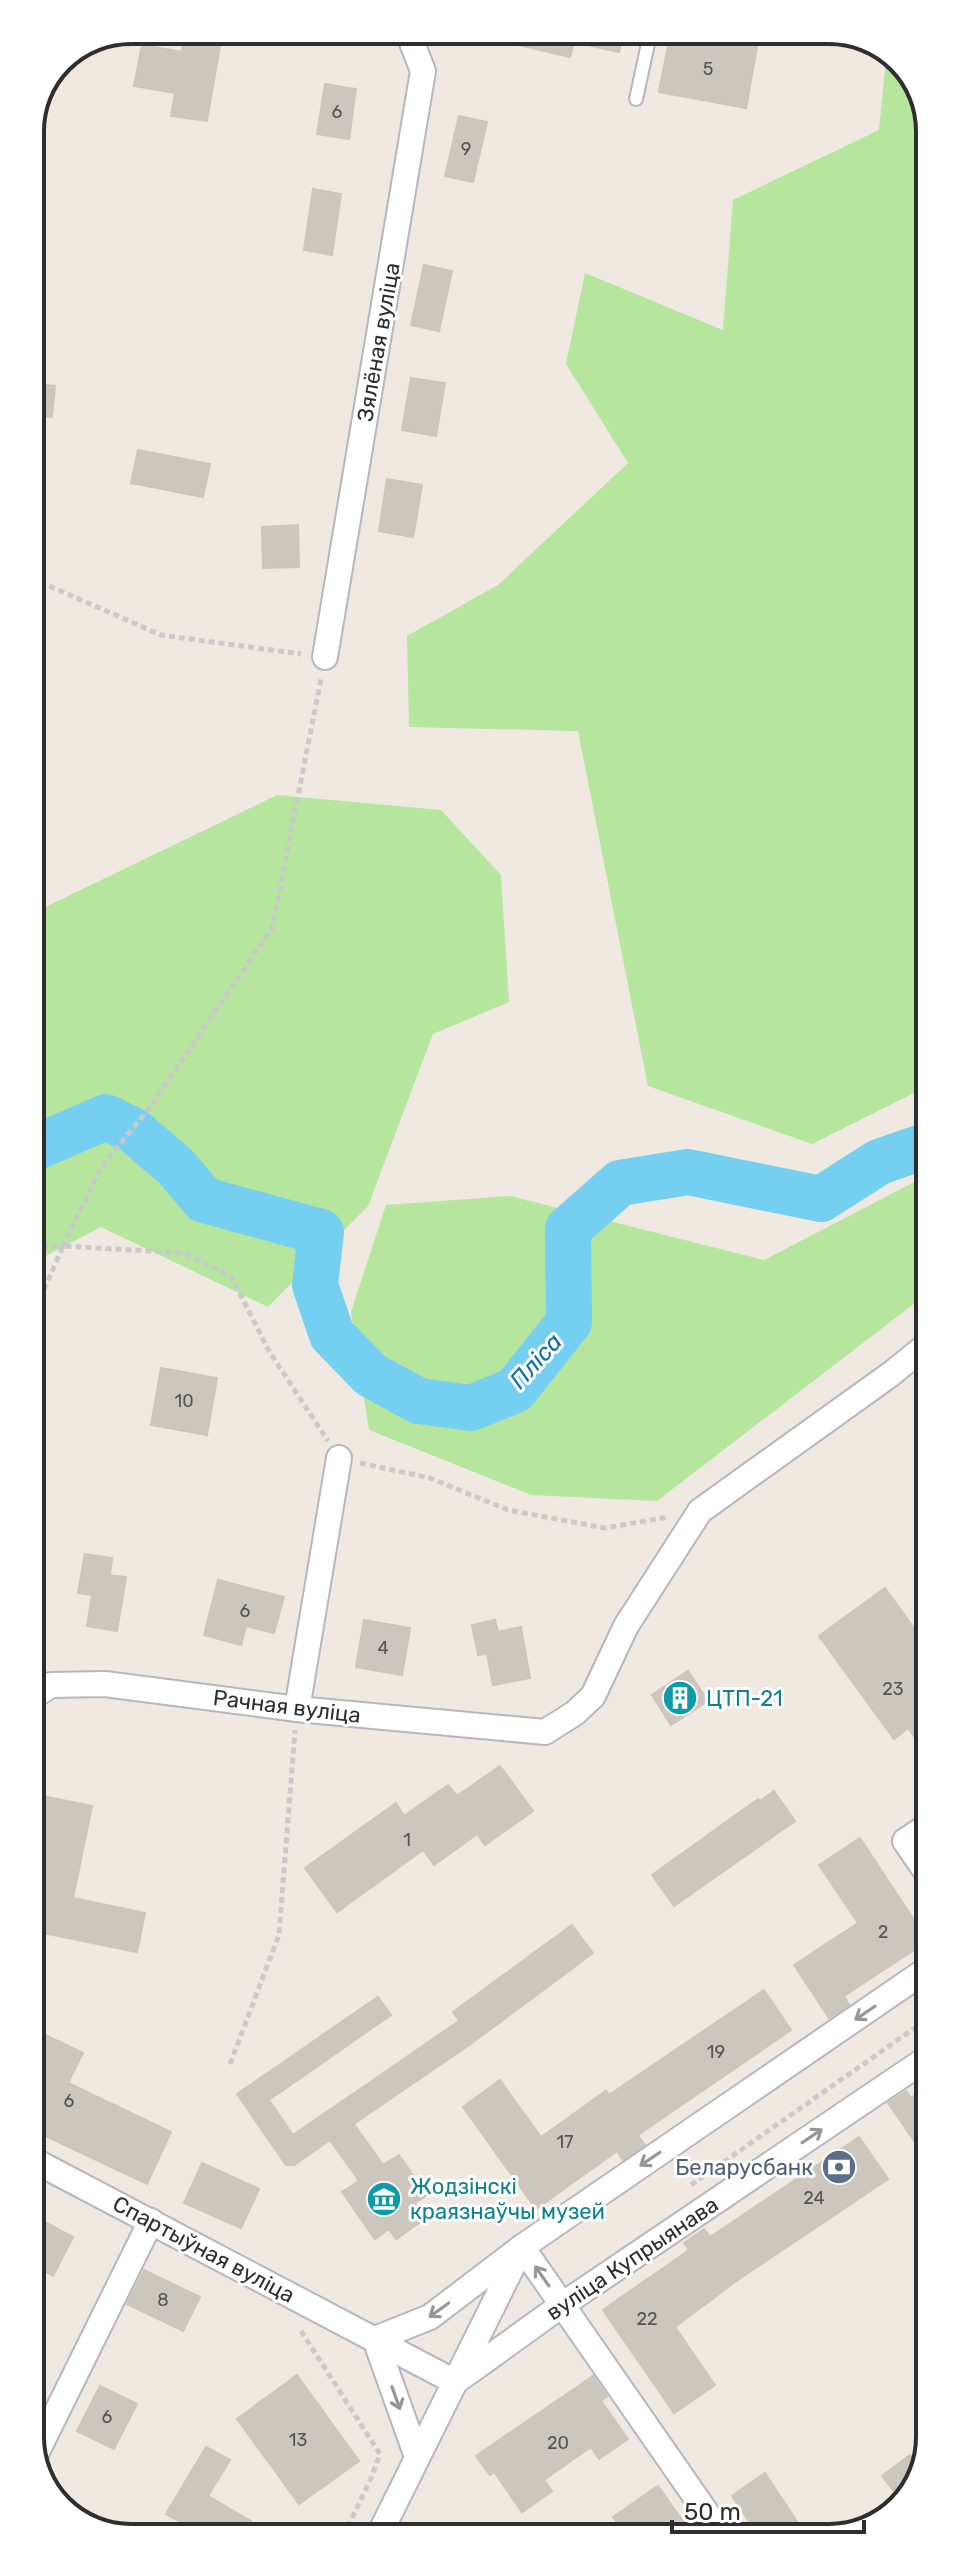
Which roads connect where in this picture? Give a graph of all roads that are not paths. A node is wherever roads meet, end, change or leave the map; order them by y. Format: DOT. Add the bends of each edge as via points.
graph roads {
  1 [pos="412,44"];
  2 [pos="648,44"];
  3 [pos="636,99"];
  4 [pos="325,657"];
  5 [pos="916,1354"];
  6 [pos="339,1458"];
  7 [pos="44,1689"];
  8 [pos="297,1709"];
  9 [pos="916,1834"];
  10 [pos="916,1857"];
  11 [pos="916,1977"];
  12 [pos="916,2066"];
  13 [pos="44,2166"];
  14 [pos="151,2221"];
  15 [pos="522,2247"];
  16 [pos="562,2305"];
  17 [pos="375,2339"];
  18 [pos="455,2382"];
  19 [pos="44,2438"];
  20 [pos="417,2457"];
  21 [pos="384,2524"];
  22 [pos="714,2524"];
  1 -- 4 [label="street, Зялёная вуліца" via="423,71"];
  2 -- 3 [label="lane"];
  5 -- 8 [label="street, Рачная вуліца" via="700,1511 626,1626 593,1696 545,1732"];
  6 -- 8 [label="street"];
  7 -- 8 [label="street, Рачная вуліца" via="105,1684"];
  9 -- 10 [label="street" via="905,1841"];
  11 -- 15 [label="street, вуліца Купрыянава, one-way"];
  16 -- 12 [label="street, вуліца Купрыянава, one-way"];
  13 -- 14 [label="street, Спартыўная вуліца"];
  14 -- 17 [label="street, Спартыўная вуліца"];
  14 -- 19 [label="street"];
  16 -- 15 [label="street, one-way"];
  15 -- 17 [label="street, вуліца Купрыянава, one-way" via="430,2317"];
  15 -- 18 [label="street, вуліца Купрыянава"];
  16 -- 18 [label="street, вуліца Купрыянава"];
  16 -- 22 [label="street"];
  17 -- 18 [label="street, Спартыўная вуліца"];
  17 -- 20 [label="street, one-way"];
  18 -- 20 [label="street, вуліца Купрыянава"];
  20 -- 21 [label="street, вуліца Купрыянава"];
}
